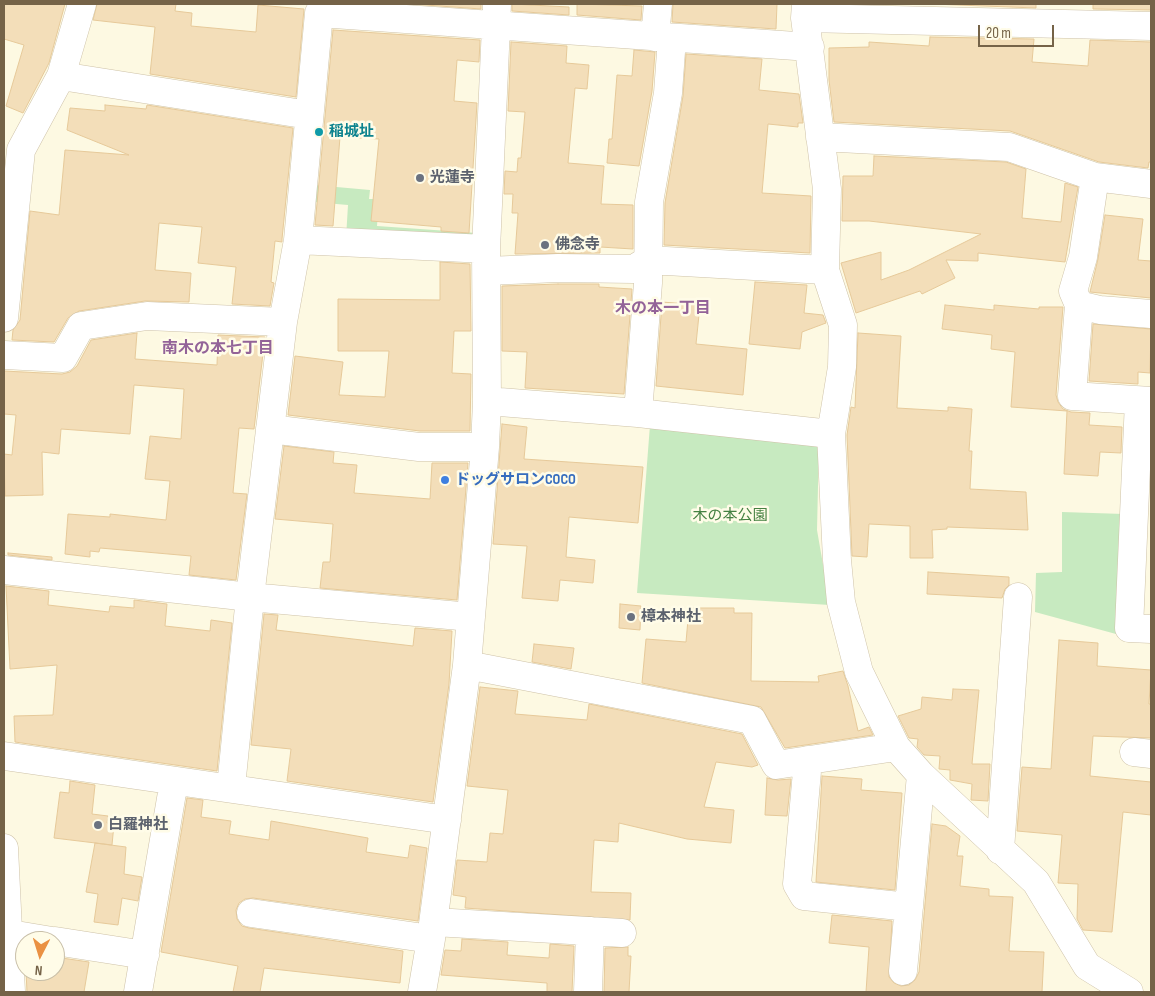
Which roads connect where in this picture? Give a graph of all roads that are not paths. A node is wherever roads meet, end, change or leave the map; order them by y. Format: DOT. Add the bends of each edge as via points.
graph roads {
  1 [pos="82,4"];
  2 [pos="658,4"];
  3 [pos="806,11"];
  4 [pos="497,15"];
  5 [pos="1151,26"];
  6 [pos="664,37"];
  7 [pos="810,47"];
  8 [pos="61,76"];
  9 [pos="309,115"];
  10 [pos="820,136"];
  11 [pos="1095,177"];
  12 [pos="1151,184"];
  13 [pos="298,240"];
  14 [pos="487,260"];
  15 [pos="648,260"];
  16 [pos="825,270"];
  17 [pos="1079,305"];
  18 [pos="1151,314"];
  19 [pos="4,318"];
  20 [pos="283,322"];
  21 [pos="4,355"];
  22 [pos="487,401"];
  23 [pos="1145,401"];
  24 [pos="638,414"];
  25 [pos="270,429"];
  26 [pos="831,434"];
  27 [pos="485,447"];
  28 [pos="4,570"];
  29 [pos="250,597"];
  30 [pos="1018,597"];
  31 [pos="471,617"];
  32 [pos="1151,629"];
  33 [pos="467,665"];
  34 [pos="896,747"];
  35 [pos="4,756"];
  36 [pos="808,760"];
  37 [pos="921,775"];
  38 [pos="174,781"];
  39 [pos="231,787"];
  40 [pos="447,820"];
  41 [pos="4,848"];
  42 [pos="1000,850"];
  43 [pos="909,908"];
  44 [pos="251,913"];
  45 [pos="432,930"];
  46 [pos="590,931"];
  47 [pos="622,932"];
  48 [pos="6,934"];
  49 [pos="65,943"];
  50 [pos="145,955"];
  51 [pos="903,971"];
  52 [pos="11,992"];
  53 [pos="138,992"];
  54 [pos="422,992"];
  55 [pos="588,992"];
  56 [pos="1127,992"];
  1 -- 8 [label="street"];
  2 -- 6 [label="street"];
  3 -- 5 [label="street"];
  3 -- 7 [label="street"];
  4 -- 6 [label="street"];
  4 -- 9 [label="street" via="319,13"];
  4 -- 14 [label="street"];
  6 -- 7 [label="street"];
  6 -- 15 [label="street" via="668,93 649,202"];
  7 -- 10 [label="street"];
  8 -- 9 [label="street"];
  8 -- 19 [label="street" via="21,150"];
  9 -- 13 [label="street"];
  10 -- 11 [label="street" via="1009,147"];
  10 -- 16 [label="street" via="827,189"];
  11 -- 12 [label="street"];
  11 -- 17 [label="street" via="1083,257 1073,291"];
  13 -- 14 [label="street"];
  13 -- 20 [label="street"];
  14 -- 15 [label="street" via="634,269"];
  14 -- 22 [label="street"];
  15 -- 16 [label="street"];
  15 -- 24 [label="street"];
  16 -- 26 [label="street" via="843,325 842,367"];
  17 -- 18 [label="street"];
  17 -- 23 [label="street" via="1072,396"];
  20 -- 21 [label="street" via="147,316 81,326 63,358"];
  20 -- 25 [label="street"];
  22 -- 24 [label="street"];
  22 -- 27 [label="street"];
  23 -- 32 [label="street" via="1129,628"];
  24 -- 26 [label="street"];
  25 -- 27 [label="street" via="418,447"];
  25 -- 29 [label="street"];
  26 -- 34 [label="street" via="841,602 859,672"];
  27 -- 31 [label="street"];
  28 -- 29 [label="street"];
  29 -- 31 [label="street"];
  29 -- 39 [label="street"];
  30 -- 42 [label="street"];
  31 -- 33 [label="street"];
  33 -- 36 [label="street" via="752,720 776,765"];
  33 -- 40 [label="street"];
  34 -- 36 [label="street"];
  34 -- 37 [label="street"];
  35 -- 38 [label="street"];
  36 -- 43 [label="street" via="797,884 804,896"];
  37 -- 42 [label="street"];
  37 -- 43 [label="street"];
  38 -- 39 [label="street"];
  38 -- 50 [label="street"];
  39 -- 40 [label="street"];
  40 -- 45 [label="street"];
  41 -- 48 [label="street"];
  42 -- 56 [label="street" via="1036,882 1087,966"];
  43 -- 51 [label="street"];
  44 -- 45 [label="street"];
  45 -- 46 [label="street"];
  45 -- 54 [label="street"];
  46 -- 47 [label="street"];
  46 -- 55 [label="street"];
  48 -- 52 [label="street"];
  49 -- 50 [label="street"];
  50 -- 53 [label="street"];
}
